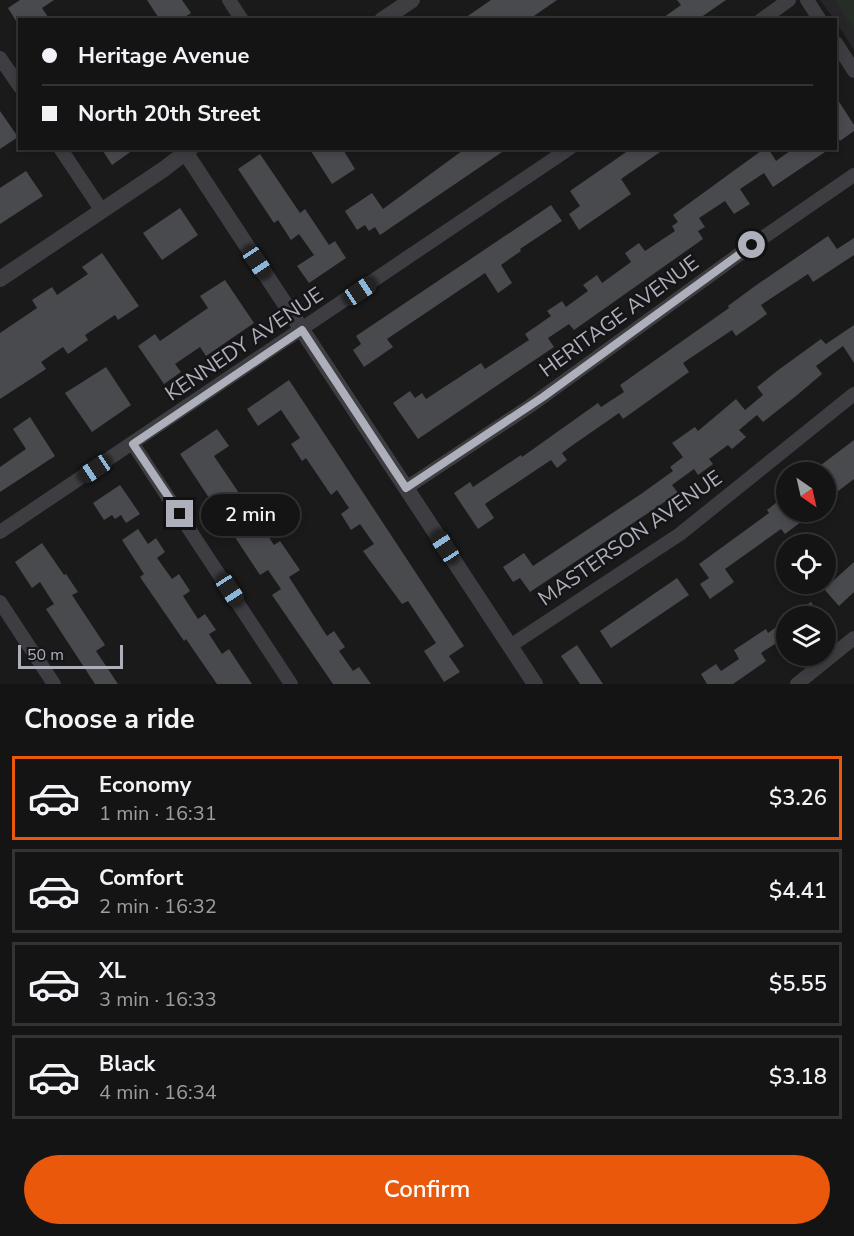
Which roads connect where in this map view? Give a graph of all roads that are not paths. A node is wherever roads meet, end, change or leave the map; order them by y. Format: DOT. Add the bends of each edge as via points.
graph roads {
  1 [pos="229,0"];
  2 [pos="412,0"];
  3 [pos="789,0"];
  4 [pos="807,0"];
  5 [pos="241,18"];
  6 [pos="385,18"];
  7 [pos="764,18"];
  8 [pos="819,18"];
  9 [pos="837,45"];
  10 [pos="0,58"];
  11 [pos="854,71"];
  12 [pos="18,84"];
  13 [pos="61,150"];
  14 [pos="188,150"];
  15 [pos="567,150"];
  16 [pos="854,175"];
  17 [pos="102,211"];
  18 [pos="0,279"];
  19 [pos="302,330"];
  20 [pos="854,394"];
  21 [pos="133,444"];
  22 [pos="406,488"];
  23 [pos="0,532"];
  24 [pos="0,602"];
  25 [pos="854,638"];
  26 [pos="510,646"];
  27 [pos="54,684"];
  28 [pos="291,684"];
  29 [pos="536,684"];
  30 [pos="797,684"];
  1 -- 5 [label="street"];
  2 -- 6 [label="street"];
  3 -- 7 [label="street"];
  4 -- 8 [label="street"];
  9 -- 11 [label="street"];
  10 -- 12 [label="street"];
  13 -- 17 [label="street"];
  14 -- 17 [label="street"];
  14 -- 19 [label="street"];
  15 -- 19 [label="street, KENNEDY AVENUE"];
  16 -- 22 [label="street, HERITAGE AVENUE" via="530,406"];
  17 -- 18 [label="street"];
  19 -- 21 [label="street, KENNEDY AVENUE"];
  19 -- 22 [label="street"];
  20 -- 26 [label="street, MASTERSON AVENUE" via="680,534"];
  21 -- 23 [label="street, KENNEDY AVENUE"];
  21 -- 28 [label="street"];
  22 -- 26 [label="street"];
  24 -- 27 [label="street"];
  25 -- 30 [label="street"];
  26 -- 29 [label="street"];
}
